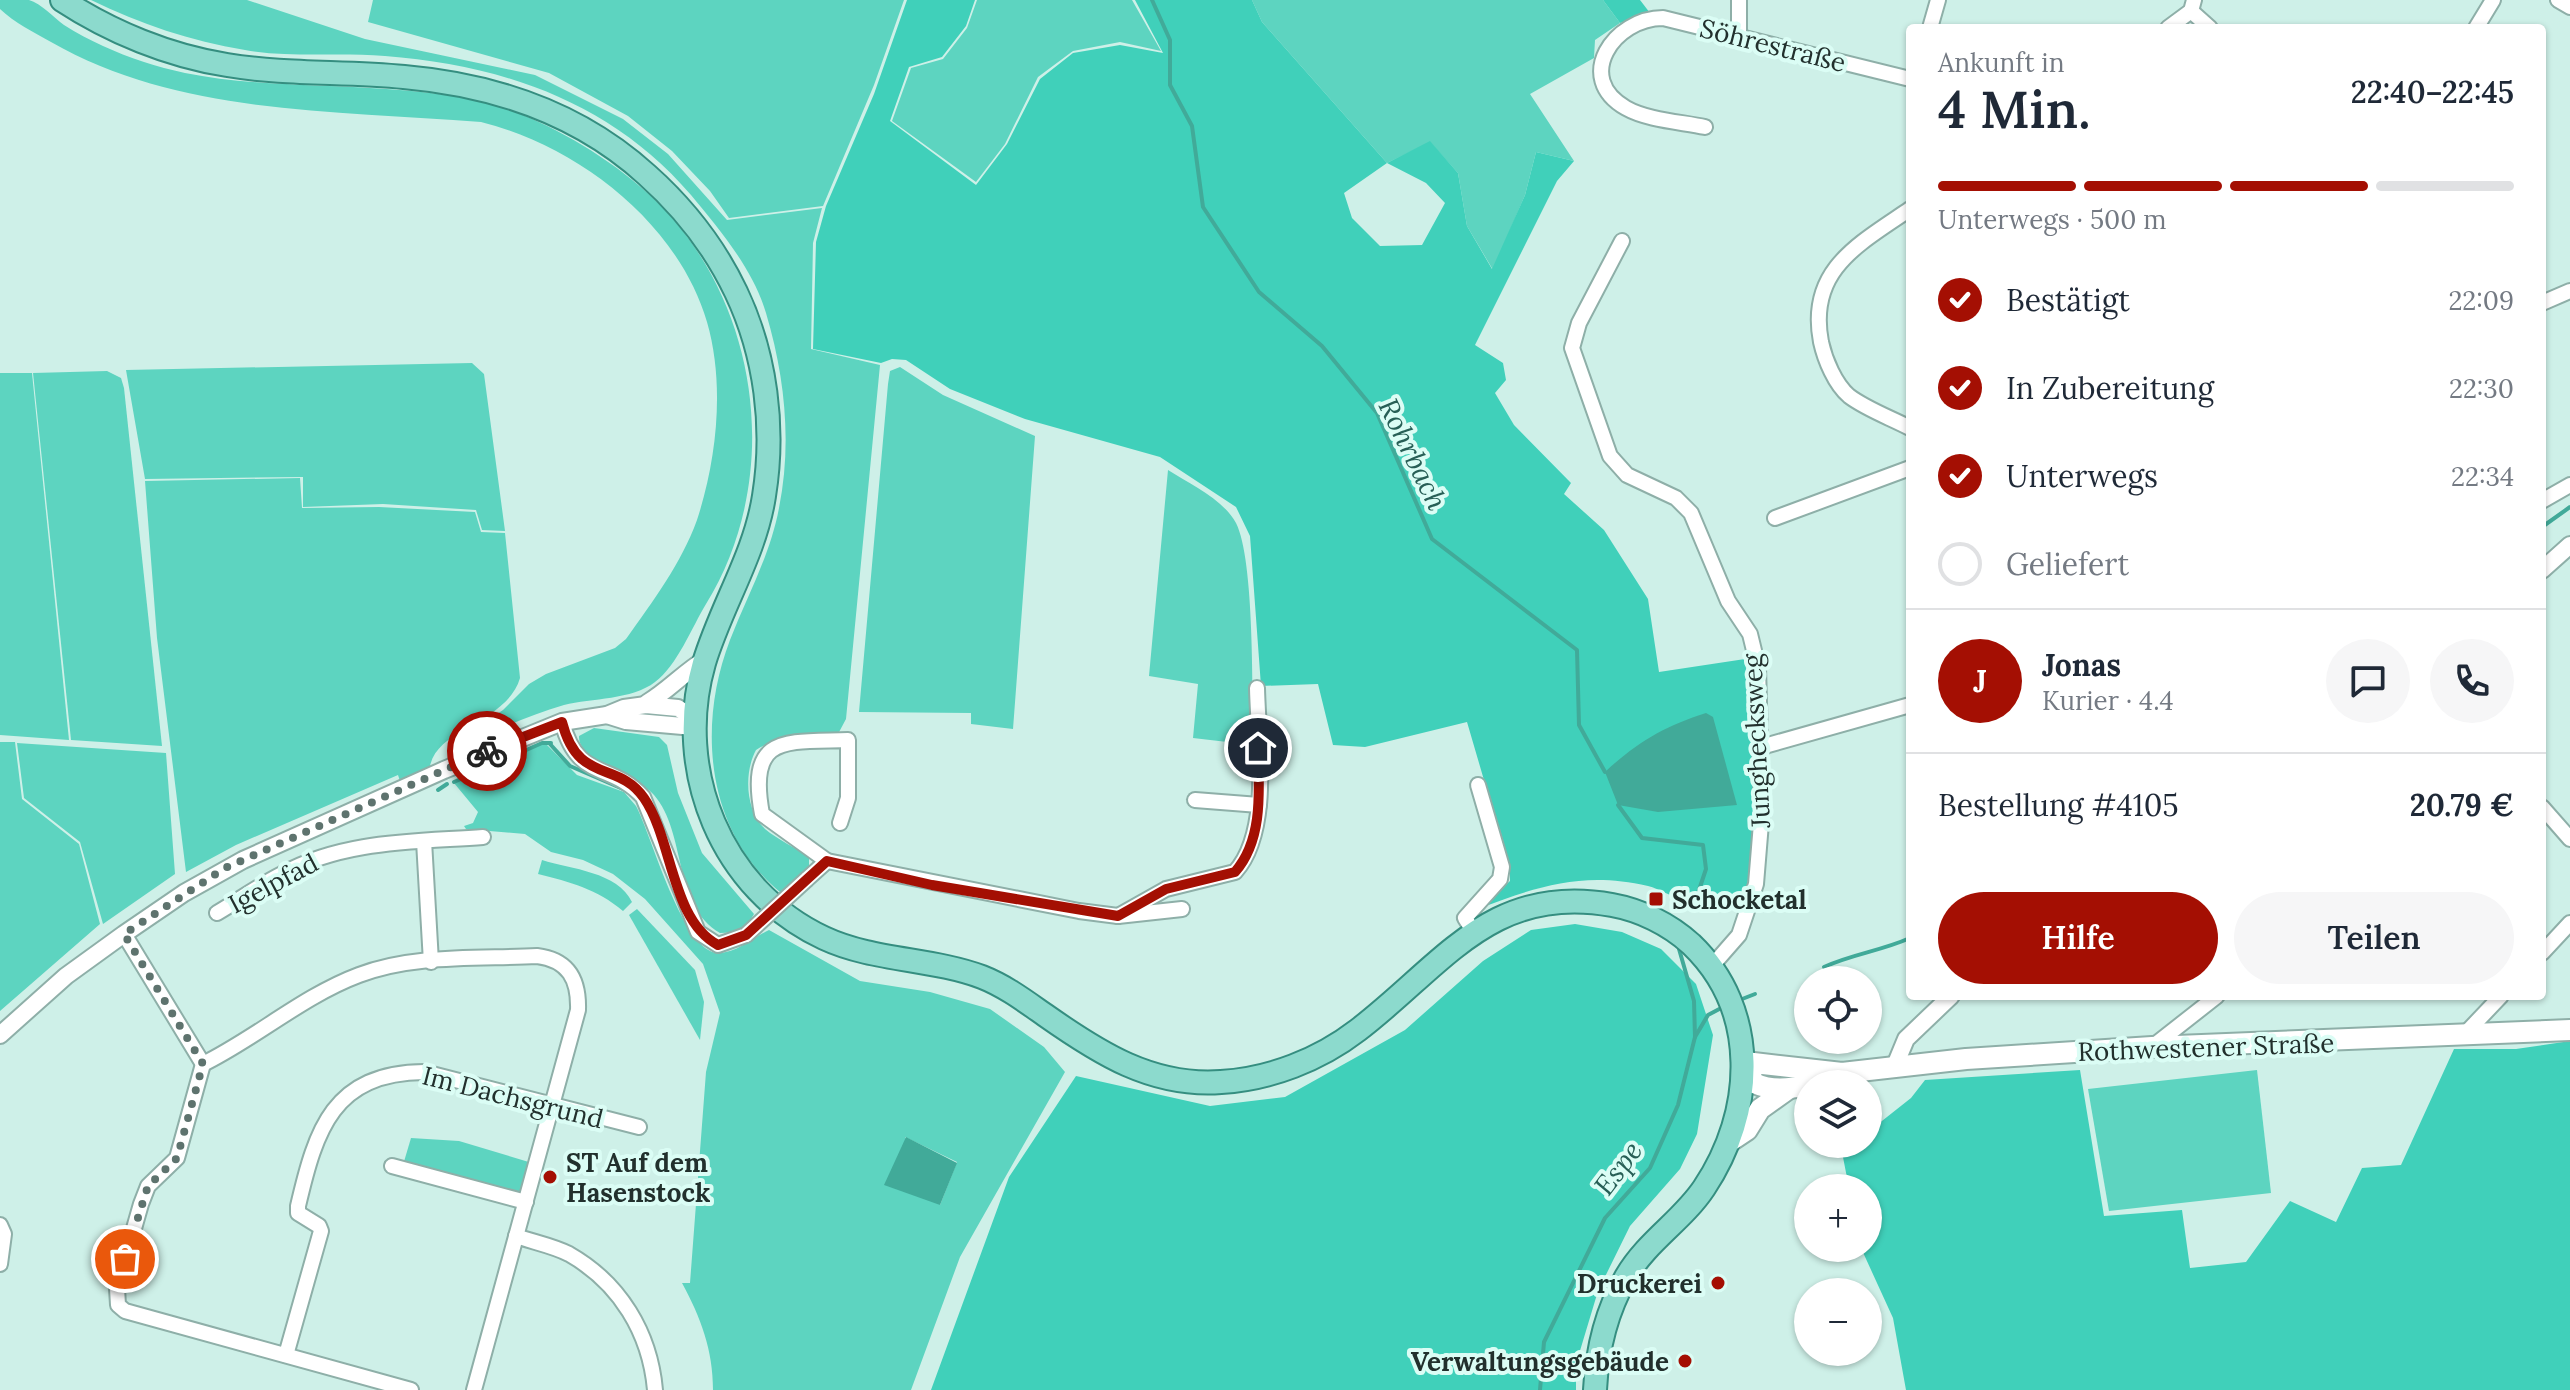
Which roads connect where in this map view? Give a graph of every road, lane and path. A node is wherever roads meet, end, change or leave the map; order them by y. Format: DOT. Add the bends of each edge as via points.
graph roads {
  1 [pos="62,0"];
  2 [pos="1739,0"];
  3 [pos="1938,0"];
  4 [pos="2493,0"];
  5 [pos="2558,0"];
  6 [pos="2192,6"];
  7 [pos="2570,7"];
  8 [pos="1931,24"];
  9 [pos="2172,24"];
  10 [pos="2207,24"];
  11 [pos="2478,24"];
  12 [pos="1739,37"];
  13 [pos="1906,78"];
  14 [pos="1705,127"];
  15 [pos="1906,212"];
  16 [pos="1622,241"];
  17 [pos="2570,291"];
  18 [pos="2546,301"];
  19 [pos="1906,426"];
  20 [pos="1906,469"];
  21 [pos="2570,485"];
  22 [pos="2546,499"];
  23 [pos="1775,518"];
  24 [pos="2570,545"];
  25 [pos="2546,566"];
  26 [pos="706,659"];
  27 [pos="1257,688"];
  28 [pos="646,705"];
  29 [pos="1906,706"];
  30 [pos="607,715"];
  31 [pos="562,722"];
  32 [pos="694,723"];
  33 [pos="1761,747"];
  34 [pos="1478,785"];
  35 [pos="1195,800"];
  36 [pos="1259,805"];
  37 [pos="2546,812"];
  38 [pos="840,823"];
  39 [pos="483,837"];
  40 [pos="2570,839"];
  41 [pos="424,841"];
  42 [pos="827,861"];
  43 [pos="1182,909"];
  44 [pos="217,913"];
  45 [pos="1118,916"];
  46 [pos="2570,923"];
  47 [pos="124,934"];
  48 [pos="1475,934"];
  49 [pos="2546,949"];
  50 [pos="431,962"];
  51 [pos="1711,967"];
  52 [pos="1947,1000"];
  53 [pos="2212,1000"];
  54 [pos="2497,1000"];
  55 [pos="2570,1030"];
  56 [pos="0,1035"];
  57 [pos="2463,1036"];
  58 [pos="2152,1047"];
  59 [pos="1745,1062"];
  60 [pos="203,1064"];
  61 [pos="1894,1068"];
  62 [pos="1816,1070"];
  63 [pos="1873,1070"];
  64 [pos="1794,1086"];
  65 [pos="1794,1091"];
  66 [pos="551,1107"];
  67 [pos="639,1127"];
  68 [pos="1729,1142"];
  69 [pos="392,1166"];
  70 [pos="526,1202"];
  71 [pos="0,1225"];
  72 [pos="516,1236"];
  73 [pos="0,1264"];
  74 [pos="286,1355"];
  75 [pos="411,1390"];
  76 [pos="476,1390"];
  77 [pos="655,1390"];
  78 [pos="1595,1390"];
  1 -- 26 [label="main road" via="135,38 219,64 400,76 516,98 603,140 661,187 693,223 738,295 754,338 768,411 764,498 754,540"];
  2 -- 12 [label="street"];
  3 -- 8 [label="street"];
  4 -- 11 [label="street"];
  5 -- 7 [label="street"];
  6 -- 9 [label="street"];
  6 -- 10 [label="street"];
  12 -- 13 [label="street, Söhrestraße"];
  12 -- 14 [label="street, Söhrestraße" via="1644,18 1606,48 1601,71 1608,93 1627,109"];
  15 -- 19 [label="street" via="1833,270 1821,293 1817,323 1823,353 1849,396"];
  16 -- 33 [label="street, Junghecksweg" via="1579,323 1572,348 1610,456 1627,475 1676,498 1691,513 1728,601 1750,634 1758,667"];
  17 -- 18 [label="street"];
  20 -- 23 [label="street"];
  21 -- 22 [label="street"];
  24 -- 25 [label="street"];
  26 -- 28 [label="street"];
  26 -- 32 [label="main road"];
  27 -- 36 [label="street"];
  28 -- 30 [label="street"];
  28 -- 32 [label="street" via="678,708"];
  29 -- 33 [label="street"];
  30 -- 31 [label="street"];
  30 -- 32 [label="street" via="626,721"];
  31 -- 42 [label="street, bridge" via="574,754 643,797 698,932 718,945 746,935"];
  31 -- 47 [label="street" via="225,868"];
  32 -- 48 [label="main road" via="698,777 714,831 791,920 864,951 984,978 1099,1052 1171,1080 1215,1083 1252,1078 1321,1054"];
  33 -- 51 [label="street, Junghecksweg" via="1761,840 1752,902 1737,938"];
  34 -- 48 [label="street" via="1502,867 1500,879 1465,918"];
  35 -- 36 [label="street"];
  36 -- 45 [label="street" via="1248,850 1235,872 1166,889"];
  37 -- 40 [label="street"];
  38 -- 42 [label="street" via="848,798 848,740 773,748 756,779 762,814"];
  39 -- 41 [label="street, Igelpfad"];
  41 -- 44 [label="street, Igelpfad" via="367,845 325,856 283,873"];
  41 -- 50 [label="street"];
  42 -- 45 [label="street" via="932,885"];
  43 -- 45 [label="street"];
  46 -- 49 [label="street"];
  47 -- 56 [label="street" via="66,976"];
  47 -- 60 [label="street"];
  48 -- 51 [label="main road" via="1498,917 1546,900 1583,900 1625,907 1656,920 1690,943"];
  50 -- 60 [label="street" via="360,974"];
  50 -- 66 [label="street" via="537,956 557,961 574,976 578,1010"];
  51 -- 59 [label="main road" via="1731,1001"];
  52 -- 61 [label="street" via="1906,1039"];
  53 -- 58 [label="street"];
  54 -- 57 [label="street"];
  55 -- 57 [label="main road, Rothwestener Straße"];
  57 -- 58 [label="main road, Rothwestener Straße"];
  58 -- 61 [label="main road, Rothwestener Straße"];
  59 -- 62 [label="main road, Rothwestener Straße"];
  59 -- 64 [label="main road" via="1754,1083"];
  59 -- 68 [label="main road"];
  60 -- 74 [label="street" via="177,1158 148,1186 141,1204 115,1299 125,1311"];
  61 -- 63 [label="main road, Rothwestener Straße"];
  65 -- 68 [label="main road, Rothwestener Straße" via="1760,1109 1747,1130"];
  66 -- 67 [label="street, Im Dachsgrund"];
  66 -- 70 [label="street"];
  66 -- 74 [label="street, Im Dachsgrund" via="424,1072 374,1080 345,1099 318,1131 301,1192 298,1213 321,1231"];
  68 -- 78 [label="main road" via="1705,1188 1648,1245 1625,1278 1603,1331"];
  69 -- 70 [label="street"];
  70 -- 72 [label="street"];
  71 -- 73 [label="street"];
  72 -- 76 [label="street"];
  72 -- 77 [label="street" via="568,1254 607,1282 646,1341"];
  74 -- 75 [label="street"];
}
